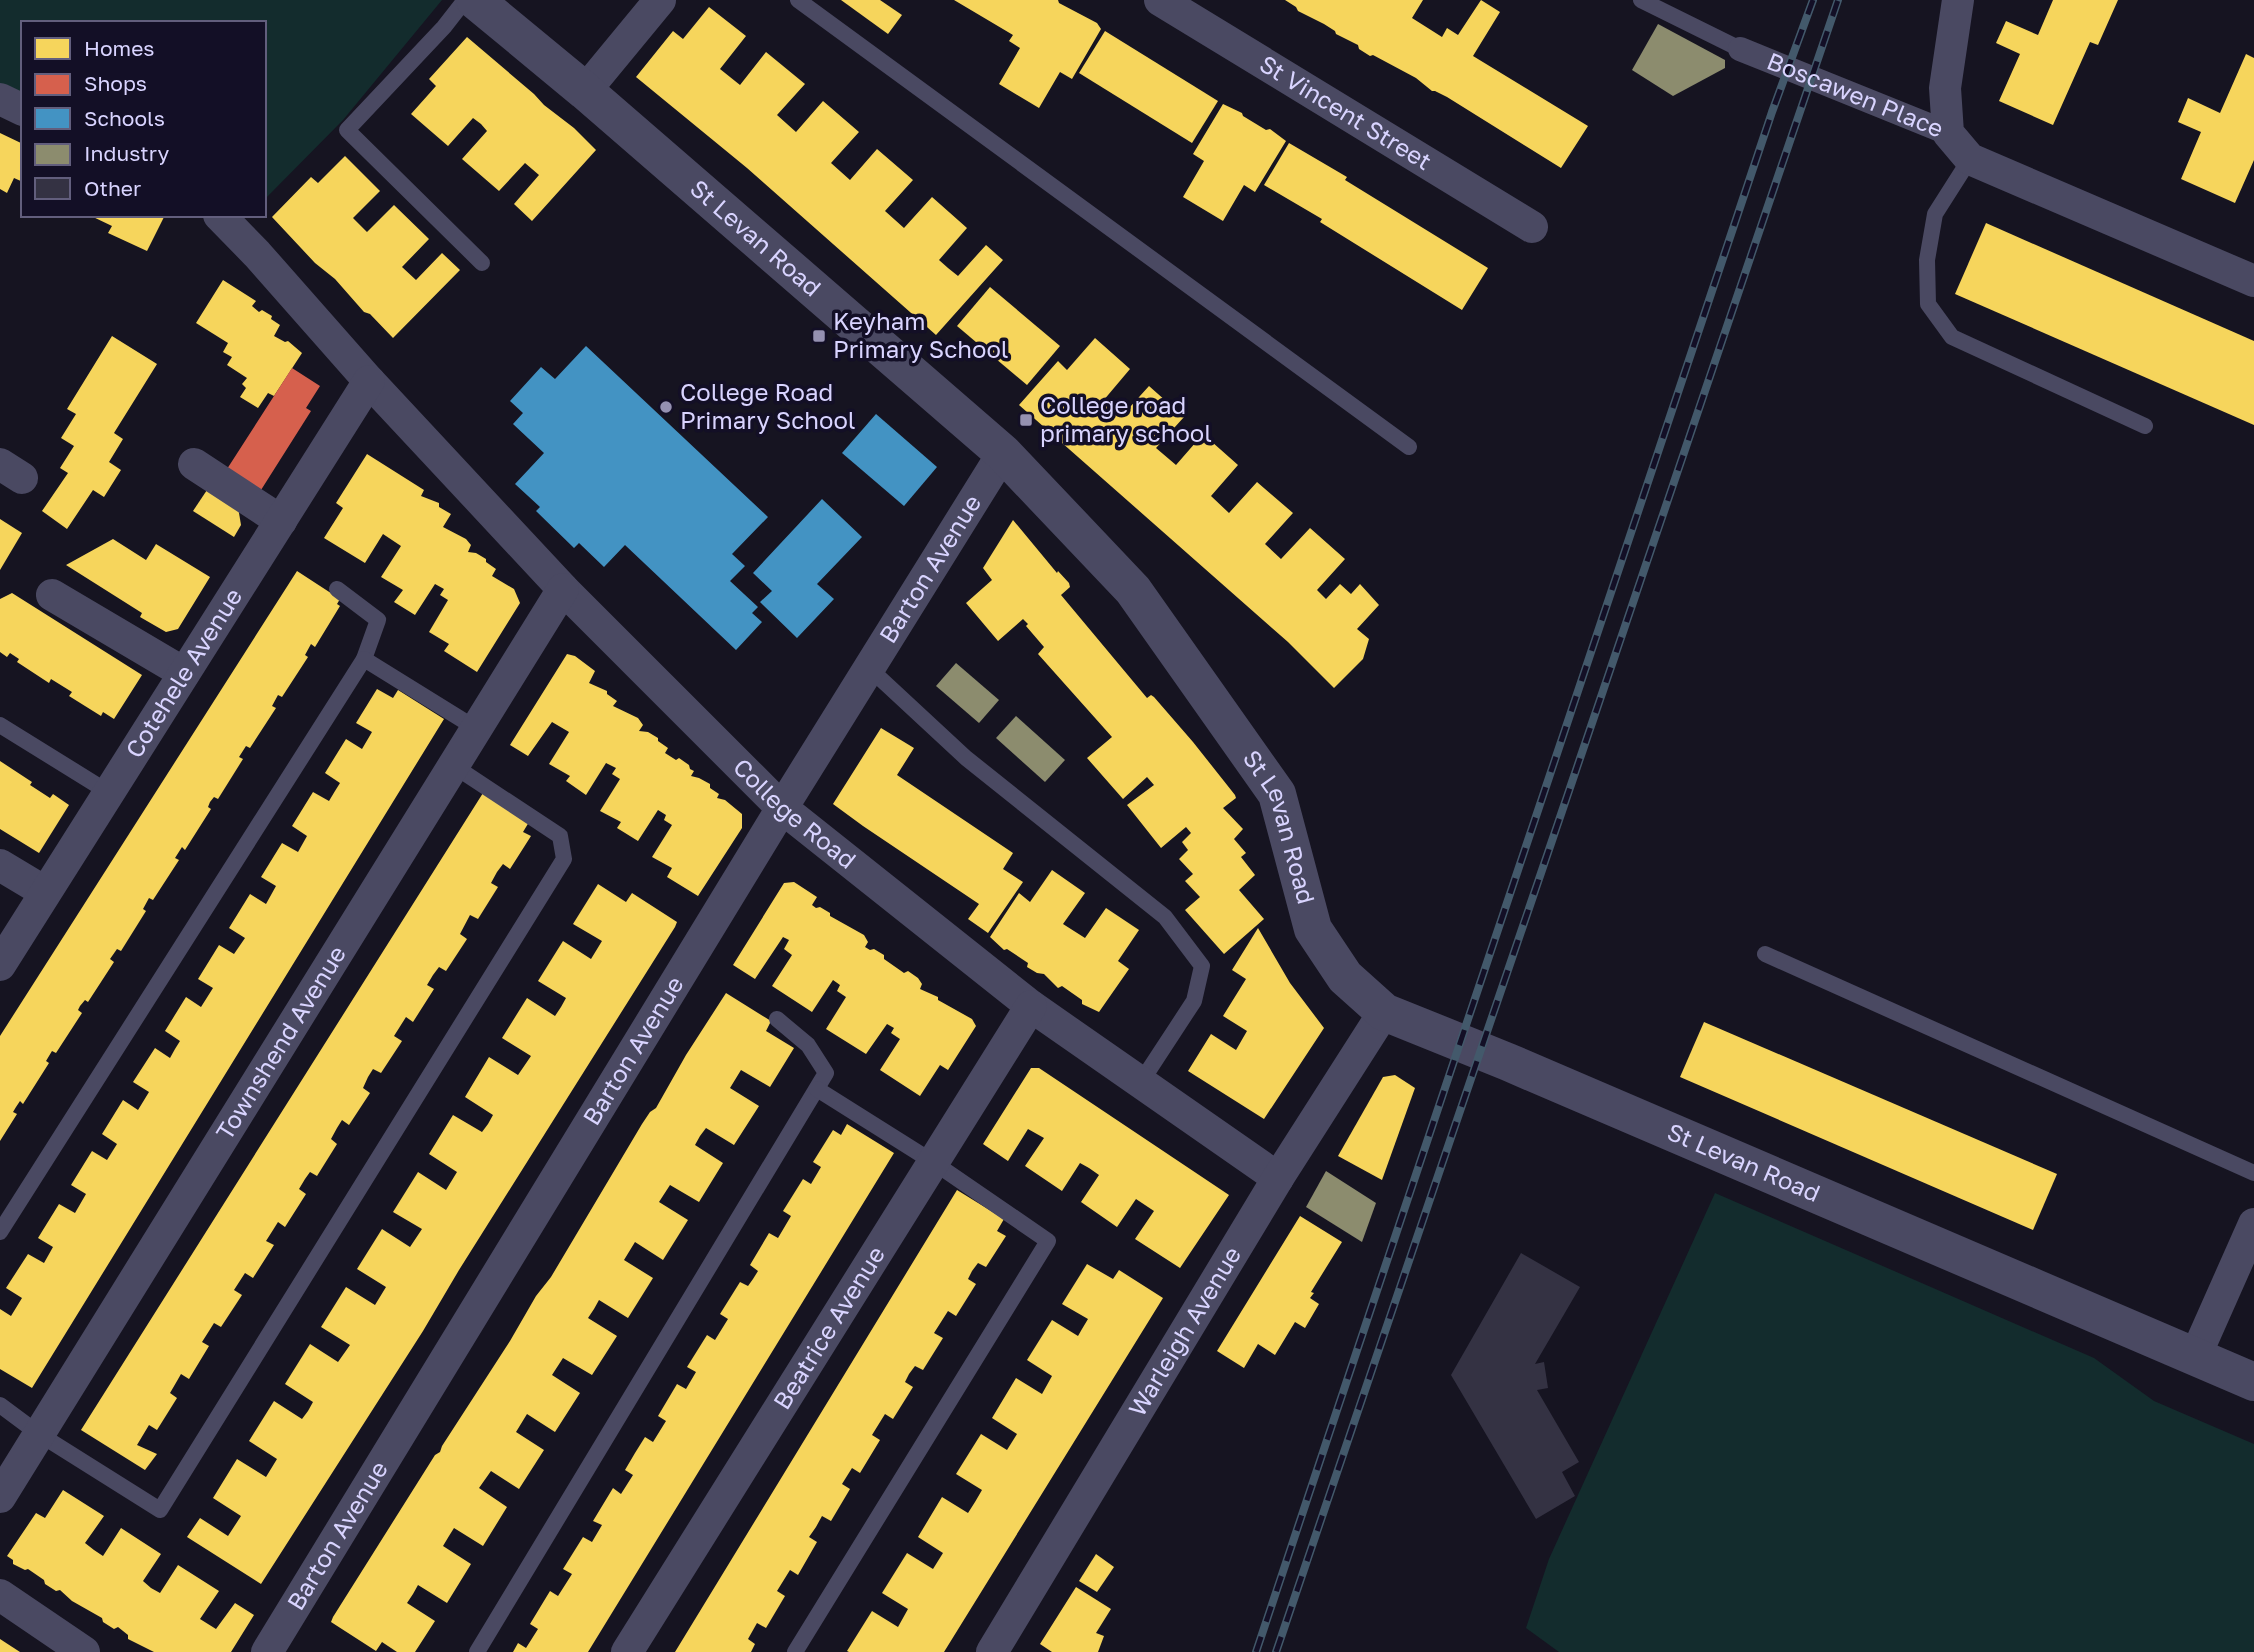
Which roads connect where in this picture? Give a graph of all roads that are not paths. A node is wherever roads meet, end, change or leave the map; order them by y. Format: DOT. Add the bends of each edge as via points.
graph roads {
  1 [pos="465,0"];
  2 [pos="475,0"];
  3 [pos="660,0"];
  4 [pos="799,0"];
  5 [pos="1160,0"];
  6 [pos="1641,0"];
  7 [pos="1958,0"];
  8 [pos="1740,49"];
  9 [pos="585,91"];
  10 [pos="0,99"];
  11 [pos="21,109"];
  12 [pos="1948,133"];
  13 [pos="1970,159"];
  14 [pos="221,217"];
  15 [pos="1532,227"];
  16 [pos="482,263"];
  17 [pos="2254,281"];
  18 [pos="369,381"];
  19 [pos="2145,426"];
  20 [pos="1409,447"];
  21 [pos="1003,453"];
  22 [pos="194,464"];
  23 [pos="281,521"];
  24 [pos="337,589"];
  25 [pos="563,589"];
  26 [pos="52,595"];
  27 [pos="364,659"];
  28 [pos="869,668"];
  29 [pos="184,673"];
  30 [pos="0,725"];
  31 [pos="477,729"];
  32 [pos="454,766"];
  33 [pos="108,792"];
  34 [pos="782,808"];
  35 [pos="0,865"];
  36 [pos="45,892"];
  37 [pos="1765,954"];
  38 [pos="0,965"];
  39 [pos="1031,1006"];
  40 [pos="1384,1012"];
  41 [pos="777,1019"];
  42 [pos="1141,1082"];
  43 [pos="817,1089"];
  44 [pos="933,1162"];
  45 [pos="2254,1173"];
  46 [pos="1278,1178"];
  47 [pos="2254,1224"];
  48 [pos="0,1232"];
  49 [pos="2195,1357"];
  50 [pos="2254,1382"];
  51 [pos="0,1405"];
  52 [pos="39,1434"];
  53 [pos="0,1497"];
  54 [pos="0,1595"];
  55 [pos="84,1652"];
  56 [pos="267,1652"];
  57 [pos="477,1652"];
  58 [pos="627,1652"];
  59 [pos="795,1652"];
  60 [pos="992,1652"];
  1 -- 16 [label="lane" via="347,130"];
  2 -- 9 [label="street, St Levan Road"];
  3 -- 9 [label="street"];
  4 -- 20 [label="lane"];
  5 -- 15 [label="street, St Vincent Street"];
  6 -- 8 [label="lane, Boscawen Place"];
  7 -- 12 [label="street" via="1945,88"];
  8 -- 12 [label="street, Boscawen Place"];
  9 -- 21 [label="street, St Levan Road"];
  10 -- 11 [label="street"];
  12 -- 13 [label="street, Boscawen Place"];
  13 -- 17 [label="street, Boscawen Place"];
  13 -- 19 [label="lane" via="1936,214 1927,260 1928,304 1952,337"];
  14 -- 18 [label="street, College Road"];
  18 -- 23 [label="street, Cotehele Avenue"];
  18 -- 25 [label="street, College Road"];
  21 -- 28 [label="street, Barton Avenue"];
  21 -- 40 [label="street, St Levan Road" via="1133,590 1277,794 1313,929 1345,977"];
  22 -- 23 [label="street"];
  23 -- 29 [label="street, Cotehele Avenue"];
  24 -- 27 [label="lane" via="378,620"];
  25 -- 31 [label="street, Townshend Avenue"];
  25 -- 34 [label="street, College Road"];
  26 -- 29 [label="street"];
  27 -- 31 [label="lane"];
  27 -- 48 [label="lane"];
  28 -- 34 [label="street, Barton Avenue"];
  28 -- 42 [label="lane" via="966,758 1165,917 1202,966 1194,1001"];
  29 -- 33 [label="street, Cotehele Avenue"];
  30 -- 33 [label="lane"];
  31 -- 32 [label="street, Townshend Avenue"];
  32 -- 52 [label="street, Townshend Avenue"];
  32 -- 52 [label="lane" via="560,836 564,859 190,1463 160,1510"];
  33 -- 36 [label="street, Cotehele Avenue"];
  34 -- 39 [label="street, College Road"];
  34 -- 56 [label="street, Barton Avenue"];
  35 -- 36 [label="street"];
  36 -- 38 [label="street, Cotehele Avenue"];
  37 -- 45 [label="lane"];
  39 -- 42 [label="street, College Road"];
  39 -- 44 [label="street, Beatrice Avenue"];
  40 -- 46 [label="street, Warleigh Avenue"];
  40 -- 49 [label="street, St Levan Road"];
  41 -- 43 [label="lane" via="808,1045 826,1073"];
  42 -- 46 [label="street, College Road"];
  43 -- 44 [label="lane"];
  43 -- 57 [label="lane"];
  44 -- 58 [label="street, Beatrice Avenue"];
  44 -- 59 [label="lane" via="1048,1241"];
  46 -- 60 [label="street, Warleigh Avenue"];
  47 -- 49 [label="street"];
  49 -- 50 [label="street, St Levan Road"];
  51 -- 52 [label="lane"];
  52 -- 53 [label="street, Townshend Avenue"];
  54 -- 55 [label="street"];
}
